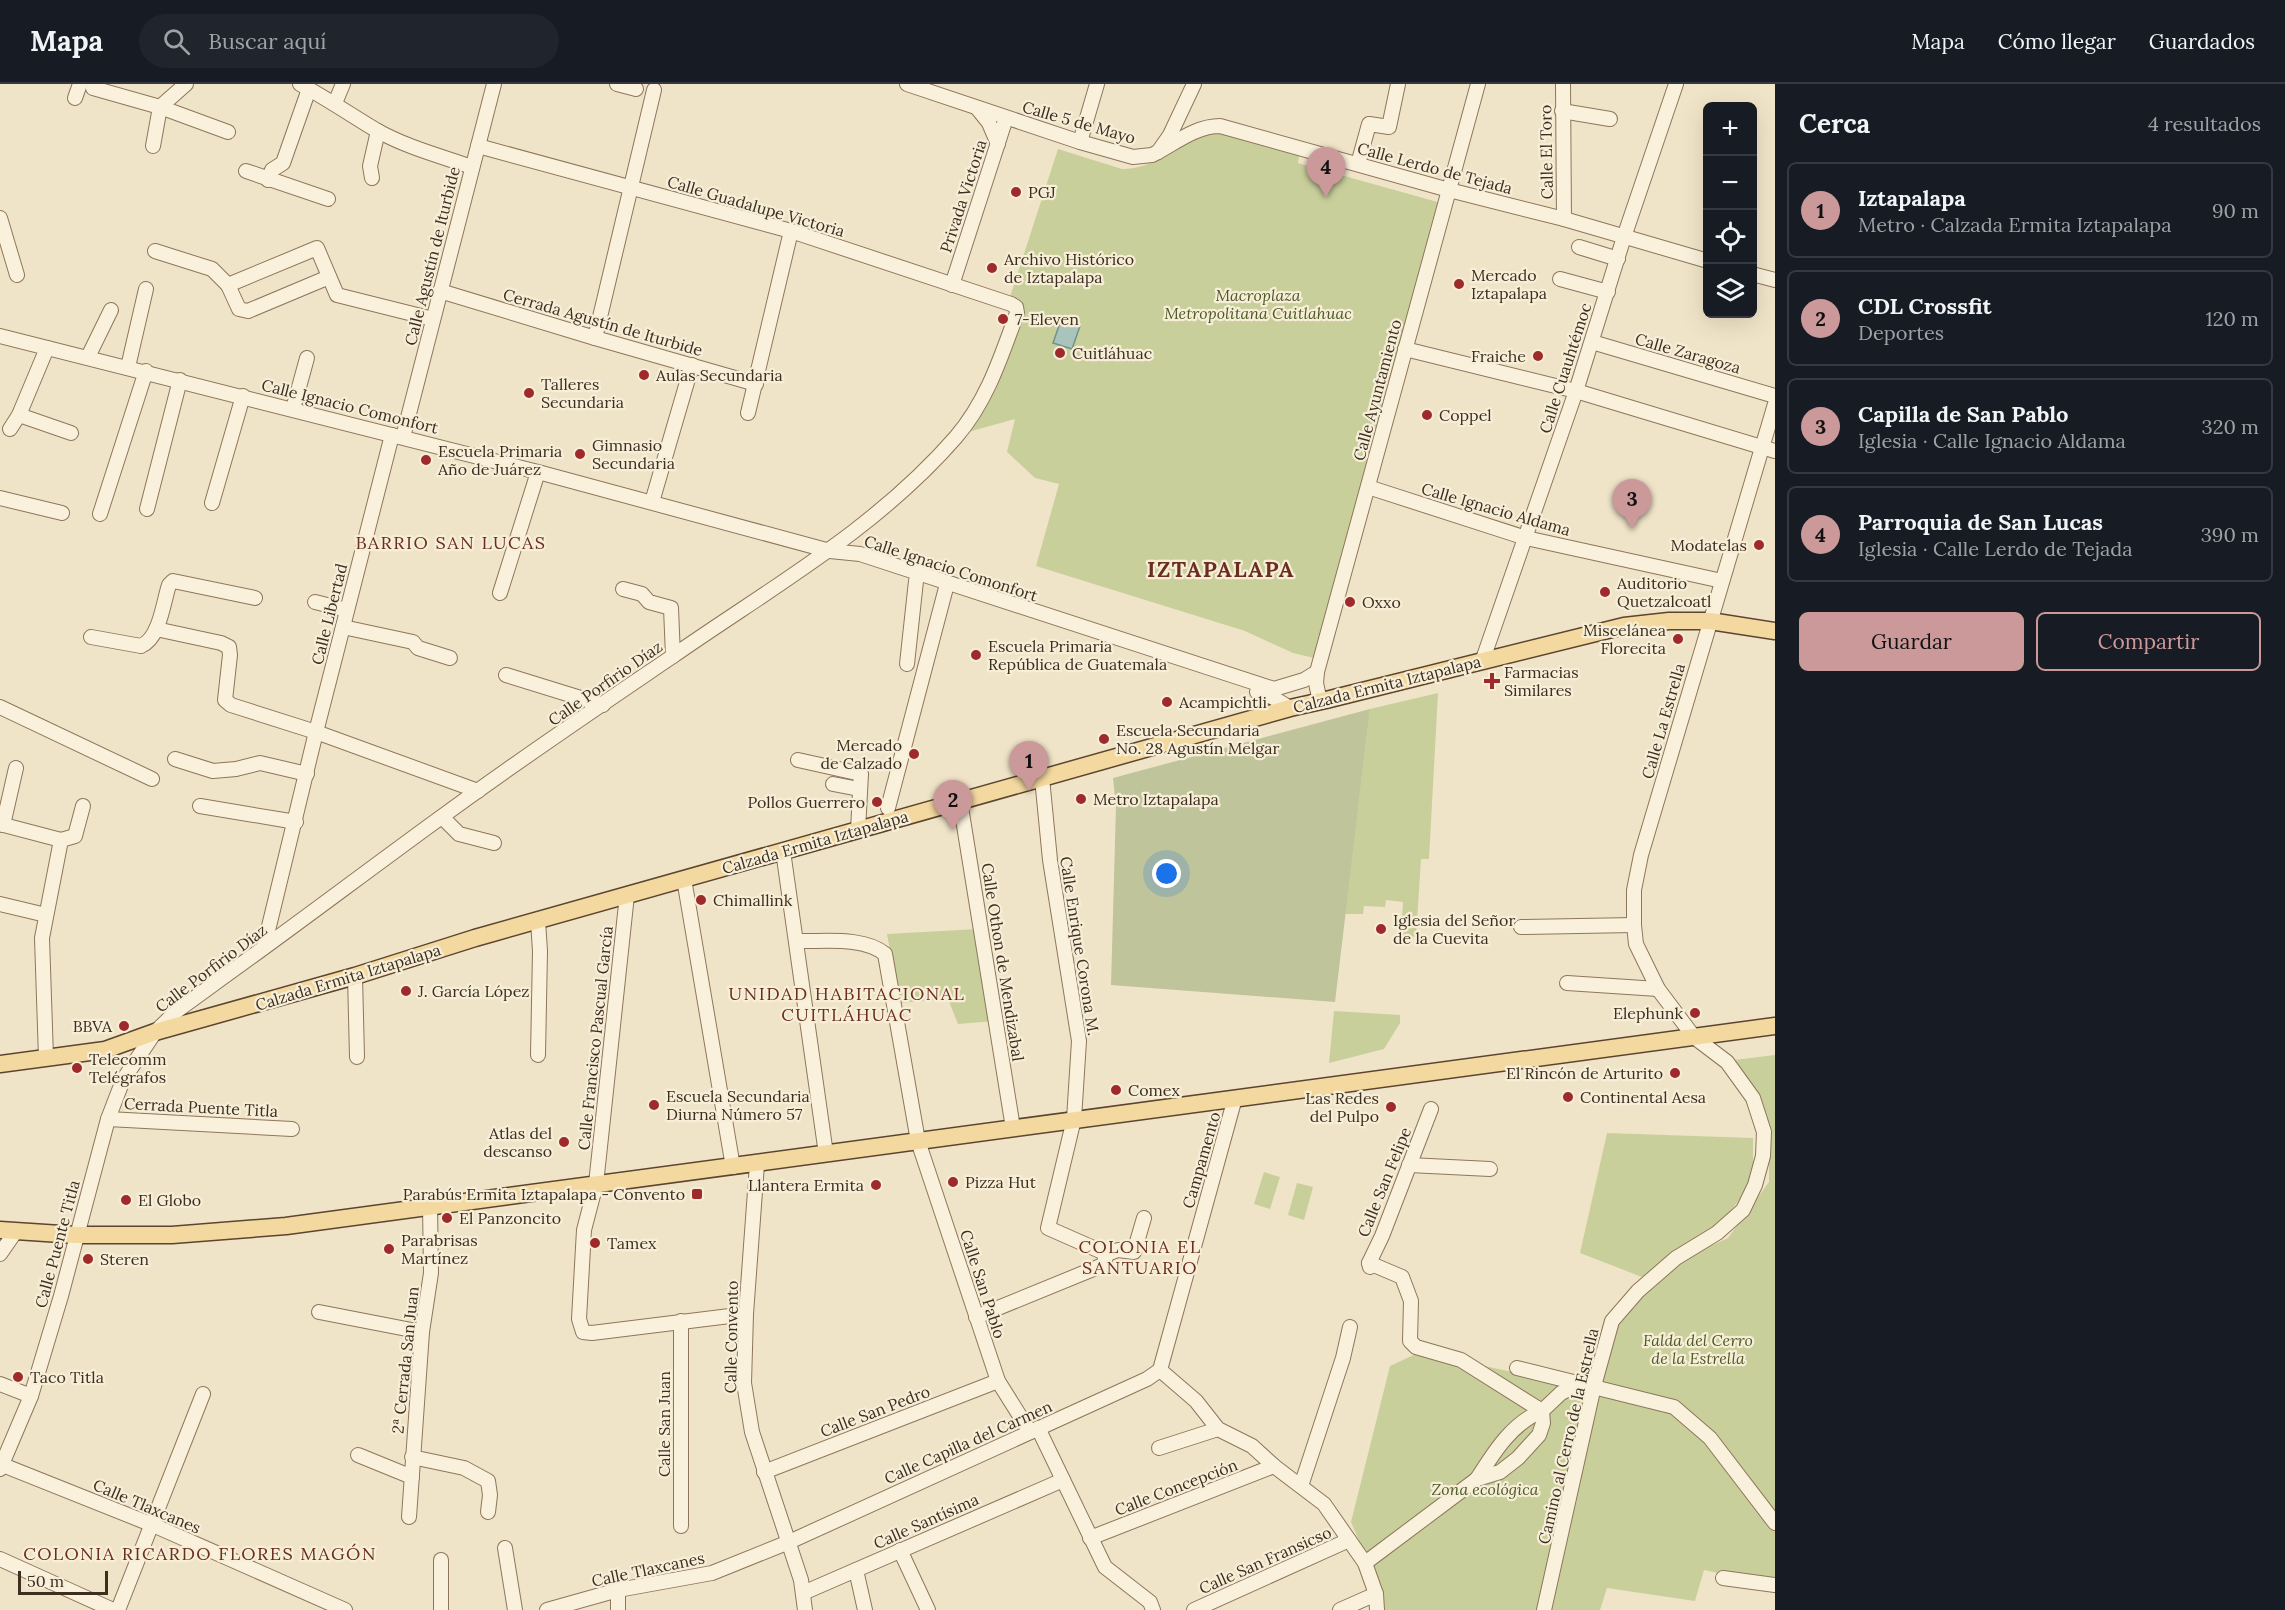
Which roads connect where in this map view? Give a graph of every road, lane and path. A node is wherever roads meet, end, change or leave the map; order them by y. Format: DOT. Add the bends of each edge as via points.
graph roads {
  1 [pos="186,84"];
  2 [pos="343,84"];
  3 [pos="494,84"];
  4 [pos="617,84"];
  5 [pos="907,84"];
  6 [pos="1097,84"];
  7 [pos="1194,84"];
  8 [pos="1398,84"];
  9 [pos="1478,84"];
  10 [pos="1563,84"];
  11 [pos="1676,84"];
  12 [pos="86,86"];
  13 [pos="305,87"];
  14 [pos="935,88"];
  15 [pos="636,89"];
  16 [pos="654,90"];
  17 [pos="75,98"];
  18 [pos="335,103"];
  19 [pos="975,106"];
  20 [pos="160,107"];
  21 [pos="1562,111"];
  22 [pos="1006,118"];
  23 [pos="1610,119"];
  24 [pos="378,131"];
  25 [pos="228,132"];
  26 [pos="1080,142"];
  27 [pos="998,144"];
  28 [pos="153,146"];
  29 [pos="478,146"];
  30 [pos="1158,152"];
  31 [pos="1358,164"];
  32 [pos="472,167"];
  33 [pos="246,171"];
  34 [pos="372,178"];
  35 [pos="268,180"];
  36 [pos="631,188"];
  37 [pos="1449,190"];
  38 [pos="328,199"];
  39 [pos="0,218"];
  40 [pos="1564,219"];
  41 [pos="791,231"];
  42 [pos="1624,237"];
  43 [pos="1579,247"];
  44 [pos="155,251"];
  45 [pos="1618,259"];
  46 [pos="1703,260"];
  47 [pos="17,275"];
  48 [pos="1757,275"];
  49 [pos="329,277"];
  50 [pos="1560,279"];
  51 [pos="1775,280"];
  52 [pos="228,285"];
  53 [pos="952,285"];
  54 [pos="146,289"];
  55 [pos="440,291"];
  56 [pos="1608,292"];
  57 [pos="111,310"];
  58 [pos="1017,313"];
  59 [pos="433,319"];
  60 [pos="0,336"];
  61 [pos="595,339"];
  62 [pos="1592,342"];
  63 [pos="46,348"];
  64 [pos="1405,349"];
  65 [pos="88,357"];
  66 [pos="307,358"];
  67 [pos="692,365"];
  68 [pos="128,367"];
  69 [pos="146,371"];
  70 [pos="180,380"];
  71 [pos="756,384"];
  72 [pos="1576,392"];
  73 [pos="243,396"];
  74 [pos="1775,396"];
  75 [pos="1775,404"];
  76 [pos="293,409"];
  77 [pos="748,413"];
  78 [pos="19,415"];
  79 [pos="10,429"];
  80 [pos="71,433"];
  81 [pos="397,436"];
  82 [pos="1768,449"];
  83 [pos="538,472"];
  84 [pos="1368,487"];
  85 [pos="0,498"];
  86 [pos="652,502"];
  87 [pos="212,503"];
  88 [pos="147,509"];
  89 [pos="62,513"];
  90 [pos="100,513"];
  91 [pos="1526,538"];
  92 [pos="830,551"];
  93 [pos="848,554"];
  94 [pos="916,581"];
  95 [pos="1722,581"];
  96 [pos="946,588"];
  97 [pos="622,589"];
  98 [pos="500,593"];
  99 [pos="255,598"];
  100 [pos="315,602"];
  101 [pos="346,610"];
  102 [pos="1710,621"];
  103 [pos="343,627"];
  104 [pos="156,629"];
  105 [pos="1775,631"];
  106 [pos="91,637"];
  107 [pos="673,656"];
  108 [pos="450,658"];
  109 [pos="1482,662"];
  110 [pos="907,664"];
  111 [pos="1317,672"];
  112 [pos="506,675"];
  113 [pos="1326,700"];
  114 [pos="603,705"];
  115 [pos="0,707"];
  116 [pos="1290,708"];
  117 [pos="316,732"];
  118 [pos="175,759"];
  119 [pos="798,760"];
  120 [pos="16,768"];
  121 [pos="307,774"];
  122 [pos="1042,778"];
  123 [pos="152,779"];
  124 [pos="834,784"];
  125 [pos="859,789"];
  126 [pos="478,791"];
  127 [pos="960,801"];
  128 [pos="83,806"];
  129 [pos="200,806"];
  130 [pos="888,808"];
  131 [pos="442,817"];
  132 [pos="296,822"];
  133 [pos="1,825"];
  134 [pos="858,830"];
  135 [pos="61,840"];
  136 [pos="494,843"];
  137 [pos="783,851"];
  138 [pos="684,879"];
  139 [pos="627,895"];
  140 [pos="0,904"];
  141 [pos="46,915"];
  142 [pos="538,921"];
  143 [pos="1634,925"];
  144 [pos="1521,927"];
  145 [pos="797,941"];
  146 [pos="264,947"];
  147 [pos="355,976"];
  148 [pos="1567,983"];
  149 [pos="1659,989"];
  150 [pos="1775,1026"];
  151 [pos="155,1032"];
  152 [pos="1694,1037"];
  153 [pos="538,1056"];
  154 [pos="357,1057"];
  155 [pos="46,1058"];
  156 [pos="0,1064"];
  157 [pos="1235,1098"];
  158 [pos="1431,1109"];
  159 [pos="108,1119"];
  160 [pos="1074,1119"];
  161 [pos="292,1128"];
  162 [pos="1013,1128"];
  163 [pos="918,1141"];
  164 [pos="826,1154"];
  165 [pos="757,1164"];
  166 [pos="1410,1166"];
  167 [pos="733,1167"];
  168 [pos="1490,1169"];
  169 [pos="596,1185"];
  170 [pos="430,1205"];
  171 [pos="1143,1218"];
  172 [pos="8,1231"];
  173 [pos="76,1235"];
  174 [pos="0,1254"];
  175 [pos="1107,1254"];
  176 [pos="319,1312"];
  177 [pos="746,1314"];
  178 [pos="976,1317"];
  179 [pos="681,1321"];
  180 [pos="1350,1327"];
  181 [pos="422,1332"];
  182 [pos="1517,1368"];
  183 [pos="1160,1370"];
  184 [pos="998,1381"];
  185 [pos="0,1384"];
  186 [pos="1587,1384"];
  187 [pos="203,1394"];
  188 [pos="31,1396"];
  189 [pos="1542,1411"];
  190 [pos="1218,1429"];
  191 [pos="1034,1430"];
  192 [pos="1159,1448"];
  193 [pos="358,1455"];
  194 [pos="412,1457"];
  195 [pos="1,1466"];
  196 [pos="1274,1466"];
  197 [pos="764,1472"];
  198 [pos="412,1477"];
  199 [pos="1477,1479"];
  200 [pos="1063,1480"];
  201 [pos="1301,1486"];
  202 [pos="488,1512"];
  203 [pos="409,1518"];
  204 [pos="1775,1523"];
  205 [pos="153,1525"];
  206 [pos="681,1526"];
  207 [pos="1090,1538"];
  208 [pos="1349,1539"];
  209 [pos="789,1542"];
  210 [pos="505,1548"];
  211 [pos="900,1550"];
  212 [pos="0,1559"];
  213 [pos="441,1560"];
  214 [pos="1365,1563"];
  215 [pos="856,1570"];
  216 [pos="1723,1578"];
  217 [pos="1775,1585"];
  218 [pos="618,1590"];
  219 [pos="803,1593"];
  220 [pos="1376,1594"];
  221 [pos="113,1610"];
  222 [pos="118,1610"];
  223 [pos="345,1610"];
  224 [pos="441,1610"];
  225 [pos="515,1610"];
  226 [pos="547,1610"];
  227 [pos="618,1610"];
  228 [pos="805,1610"];
  229 [pos="865,1610"];
  230 [pos="928,1610"];
  231 [pos="1153,1610"];
  232 [pos="1194,1610"];
  233 [pos="1340,1610"];
  234 [pos="1377,1610"];
  235 [pos="1544,1610"];
  1 -- 20 [label="street"];
  2 -- 18 [label="street"];
  3 -- 29 [label="street, Calle Agustín de Iturbide"];
  4 -- 15 [label="street"];
  5 -- 14 [label="street, Calle 5 de Mayo"];
  6 -- 26 [label="street"];
  7 -- 30 [label="street"];
  8 -- 31 [label="street" via="1389,127 1369,124"];
  9 -- 37 [label="street, Calle Ayuntamiento"];
  10 -- 21 [label="street, Calle El Toro"];
  11 -- 42 [label="street, Calle Cuauhtémoc"];
  12 -- 17 [label="street"];
  12 -- 20 [label="street"];
  13 -- 18 [label="street"];
  13 -- 35 [label="street" via="283,163 272,170"];
  14 -- 19 [label="street, Calle 5 de Mayo"];
  16 -- 36 [label="street"];
  18 -- 24 [label="street"];
  19 -- 22 [label="street, Calle 5 de Mayo"];
  19 -- 27 [label="street" via="989,123"];
  20 -- 25 [label="street"];
  20 -- 28 [label="street"];
  21 -- 23 [label="street"];
  21 -- 40 [label="street, Calle El Toro"];
  22 -- 26 [label="street, Calle 5 de Mayo"];
  22 -- 27 [label="street, Privada Victoria"];
  24 -- 32 [label="street"];
  24 -- 34 [label="street" via="370,166"];
  26 -- 30 [label="street, Calle 5 de Mayo" via="1133,156"];
  27 -- 53 [label="street, Privada Victoria"];
  29 -- 32 [label="street, Calle Agustín de Iturbide"];
  29 -- 36 [label="street, Calle Guadalupe Victoria"];
  30 -- 31 [label="street, Calle Lerdo de Tejada" via="1196,130 1220,126"];
  31 -- 37 [label="street, Calle Lerdo de Tejada"];
  32 -- 55 [label="street, Calle Agustín de Iturbide"];
  33 -- 35 [label="street"];
  35 -- 38 [label="street"];
  36 -- 41 [label="street, Calle Guadalupe Victoria"];
  36 -- 61 [label="street"];
  37 -- 40 [label="street, Calle Lerdo de Tejada"];
  37 -- 64 [label="street, Calle Ayuntamiento"];
  39 -- 47 [label="street"];
  40 -- 42 [label="street, Calle Lerdo de Tejada"];
  41 -- 53 [label="street, Calle Guadalupe Victoria"];
  41 -- 71 [label="street"];
  42 -- 45 [label="street, Calle Cuauhtémoc"];
  42 -- 46 [label="street, Calle Lerdo de Tejada"];
  43 -- 45 [label="street"];
  44 -- 52 [label="street" via="212,269"];
  45 -- 56 [label="street, Calle Cuauhtémoc"];
  48 -- 51 [label="street"];
  49 -- 52 [label="street" via="248,311 239,309"];
  49 -- 52 [label="street" via="317,248"];
  49 -- 59 [label="street" via="337,295"];
  50 -- 56 [label="street"];
  53 -- 58 [label="street, Calle Guadalupe Victoria" via="1011,304"];
  54 -- 68 [label="street"];
  55 -- 59 [label="street, Calle Agustín de Iturbide"];
  55 -- 61 [label="street, Cerrada Agustín de Iturbide"];
  56 -- 62 [label="street, Calle Cuauhtémoc"];
  57 -- 65 [label="street"];
  58 -- 92 [label="street, Calle Porfirio Díaz" via="991,383 957,436 897,497"];
  59 -- 81 [label="street, Calle Agustín de Iturbide"];
  60 -- 63 [label="street, Calle Ignacio Comonfort"];
  61 -- 67 [label="street, Cerrada Agustín de Iturbide"];
  62 -- 72 [label="street, Calle Cuauhtémoc"];
  62 -- 74 [label="street, Calle Zaragoza"];
  63 -- 65 [label="street, Calle Ignacio Comonfort"];
  63 -- 78 [label="street"];
  64 -- 72 [label="street"];
  64 -- 84 [label="street, Calle Ayuntamiento"];
  65 -- 68 [label="street, Calle Ignacio Comonfort"];
  66 -- 76 [label="street"];
  67 -- 71 [label="street, Cerrada Agustín de Iturbide"];
  67 -- 86 [label="street"];
  68 -- 69 [label="street, Calle Ignacio Comonfort"];
  69 -- 70 [label="street, Calle Ignacio Comonfort"];
  69 -- 90 [label="street"];
  70 -- 73 [label="street, Calle Ignacio Comonfort"];
  70 -- 88 [label="street"];
  71 -- 77 [label="street"];
  72 -- 82 [label="street"];
  72 -- 91 [label="street, Calle Cuauhtémoc"];
  73 -- 76 [label="street, Calle Ignacio Comonfort"];
  73 -- 87 [label="street"];
  75 -- 82 [label="street, Calle La Estrella"];
  76 -- 81 [label="street, Calle Ignacio Comonfort"];
  78 -- 79 [label="street"];
  78 -- 80 [label="street"];
  81 -- 83 [label="street, Calle Ignacio Comonfort"];
  81 -- 101 [label="street, Calle Libertad"];
  82 -- 95 [label="street, Calle La Estrella"];
  83 -- 86 [label="street, Calle Ignacio Comonfort"];
  83 -- 98 [label="street"];
  84 -- 91 [label="street, Calle Ignacio Aldama"];
  84 -- 111 [label="street, Calle Ayuntamiento"];
  85 -- 89 [label="street"];
  86 -- 92 [label="street, Calle Ignacio Comonfort"];
  91 -- 95 [label="street, Calle Ignacio Aldama"];
  91 -- 109 [label="street, Calle Cuauhtémoc"];
  92 -- 93 [label="street, Calle Ignacio Comonfort"];
  92 -- 107 [label="street, Calle Porfirio Díaz"];
  93 -- 94 [label="street, Calle Ignacio Comonfort" via="852,560"];
  93 -- 96 [label="street, Calle Ignacio Comonfort" via="860,554"];
  94 -- 96 [label="street, Calle Ignacio Comonfort"];
  94 -- 110 [label="street"];
  95 -- 102 [label="street, Calle La Estrella"];
  96 -- 111 [label="street, Calle Ignacio Comonfort" via="1274,689"];
  96 -- 116 [label="street, Calle Ignacio Comonfort" via="1272,698"];
  96 -- 130 [label="street"];
  97 -- 107 [label="street" via="671,608"];
  99 -- 104 [label="street" via="173,581"];
  100 -- 101 [label="street"];
  101 -- 103 [label="street, Calle Libertad"];
  102 -- 105 [label="main road, Calzada Ermita Iztapalapa"];
  102 -- 109 [label="main road, Calzada Ermita Iztapalapa" via="1624,626"];
  102 -- 143 [label="street, Calle La Estrella" via="1641,855 1634,890"];
  103 -- 108 [label="street" via="412,642 418,648"];
  103 -- 117 [label="street, Calle Libertad"];
  104 -- 106 [label="street" via="148,643 141,646"];
  104 -- 117 [label="street" via="229,647 225,700"];
  107 -- 114 [label="street, Calle Porfirio Díaz"];
  109 -- 113 [label="main road, Calzada Ermita Iztapalapa"];
  111 -- 113 [label="street, Calle Ayuntamiento" via="1319,697"];
  112 -- 114 [label="street"];
  113 -- 116 [label="main road, Calzada Ermita Iztapalapa"];
  114 -- 126 [label="street, Calle Porfirio Díaz"];
  115 -- 123 [label="street"];
  116 -- 122 [label="main road, Calzada Ermita Iztapalapa"];
  117 -- 121 [label="street, Calle Libertad"];
  117 -- 126 [label="street"];
  118 -- 121 [label="street" via="213,771 260,763"];
  119 -- 125 [label="street" via="861,774"];
  120 -- 133 [label="street"];
  121 -- 132 [label="street, Calle Libertad"];
  122 -- 127 [label="main road, Calzada Ermita Iztapalapa"];
  122 -- 160 [label="street, Calle Enrique Corona M." via="1050,860 1079,1041"];
  124 -- 125 [label="street"];
  125 -- 134 [label="street"];
  126 -- 131 [label="street, Calle Porfirio Díaz"];
  127 -- 134 [label="main road, Calzada Ermita Iztapalapa"];
  127 -- 162 [label="street, Calle Othon de Mendizabal"];
  128 -- 135 [label="street" via="75,836"];
  129 -- 132 [label="street"];
  131 -- 136 [label="street" via="459,834"];
  131 -- 146 [label="street, Calle Porfirio Díaz"];
  132 -- 146 [label="street, Calle Libertad"];
  133 -- 135 [label="street"];
  134 -- 137 [label="main road, Calzada Ermita Iztapalapa"];
  135 -- 141 [label="street"];
  137 -- 138 [label="main road, Calzada Ermita Iztapalapa"];
  137 -- 145 [label="street"];
  138 -- 139 [label="main road, Calzada Ermita Iztapalapa"];
  138 -- 167 [label="street"];
  139 -- 142 [label="main road, Calzada Ermita Iztapalapa"];
  139 -- 169 [label="street, Calle Francisco Pascual García"];
  140 -- 141 [label="street"];
  141 -- 155 [label="street" via="42,938"];
  142 -- 147 [label="main road, Calzada Ermita Iztapalapa"];
  142 -- 153 [label="street"];
  143 -- 144 [label="street"];
  143 -- 149 [label="street, Calle La Estrella" via="1636,944"];
  145 -- 163 [label="street, Calle San Pablo" via="852,943 885,954"];
  145 -- 164 [label="street"];
  146 -- 151 [label="street, Calle Porfirio Díaz" via="178,1010"];
  147 -- 151 [label="main road, Calzada Ermita Iztapalapa"];
  147 -- 154 [label="street"];
  148 -- 149 [label="street"];
  149 -- 152 [label="street, Calle La Estrella"];
  150 -- 152 [label="main road"];
  151 -- 155 [label="main road, Calzada Ermita Iztapalapa" via="105,1050"];
  151 -- 159 [label="street, Calle Puente Titla" via="123,1080"];
  152 -- 157 [label="main road"];
  152 -- 186 [label="street, Camino al Cerro de la Estrella" via="1727,1062 1753,1098 1764,1132 1763,1156 1755,1185 1743,1210 1718,1233 1676,1257 1612,1321"];
  155 -- 156 [label="main road, Calzada Ermita Iztapalapa"];
  157 -- 160 [label="main road"];
  157 -- 183 [label="street, Campamento"];
  158 -- 166 [label="street, Calle San Felipe"];
  159 -- 161 [label="street, Cerrada Puente Titla"];
  159 -- 173 [label="street, Calle Puente Titla"];
  160 -- 162 [label="main road"];
  160 -- 175 [label="street, Calle Enrique Corona M." via="1048,1228"];
  162 -- 163 [label="main road"];
  163 -- 164 [label="main road"];
  163 -- 178 [label="street, Calle San Pablo"];
  164 -- 165 [label="main road"];
  165 -- 167 [label="main road"];
  165 -- 177 [label="street, Calle Convento"];
  166 -- 168 [label="street"];
  166 -- 189 [label="street, Calle San Felipe" via="1370,1265 1402,1277 1411,1301 1410,1341 1416,1347 1461,1359"];
  167 -- 169 [label="main road"];
  169 -- 170 [label="main road"];
  169 -- 179 [label="street" via="584,1230 579,1319 583,1332"];
  170 -- 173 [label="main road" via="274,1227 172,1235"];
  170 -- 181 [label="street, 2ª Cerrada San Juan" via="431,1273"];
  171 -- 175 [label="street" via="1134,1252 1118,1250"];
  172 -- 173 [label="main road"];
  172 -- 174 [label="street"];
  173 -- 188 [label="street, Calle Puente Titla"];
  175 -- 178 [label="street" via="1103,1265"];
  176 -- 181 [label="street"];
  177 -- 179 [label="street"];
  177 -- 197 [label="street, Calle Convento" via="744,1383"];
  178 -- 184 [label="street, Calle San Pablo"];
  179 -- 206 [label="street, Calle San Juan"];
  180 -- 201 [label="street"];
  181 -- 194 [label="street, 2ª Cerrada San Juan"];
  182 -- 186 [label="street"];
  183 -- 190 [label="street" via="1196,1401"];
  183 -- 191 [label="street, Calle Capilla del Carmen"];
  184 -- 191 [label="street, Calle San Pablo"];
  184 -- 197 [label="street, Calle San Pedro"];
  185 -- 188 [label="street"];
  186 -- 189 [label="street" via="1561,1393"];
  186 -- 204 [label="street" via="1674,1407 1710,1437"];
  186 -- 235 [label="street, Camino al Cerro de la Estrella"];
  187 -- 205 [label="street"];
  188 -- 195 [label="street, Calle Puente Titla"];
  189 -- 199 [label="street" via="1527,1417 1509,1434"];
  189 -- 199 [label="street" via="1539,1435 1518,1458 1500,1472"];
  190 -- 192 [label="street"];
  190 -- 196 [label="street" via="1252,1446"];
  191 -- 200 [label="street, Calle San Pablo"];
  191 -- 209 [label="street, Calle Capilla del Carmen"];
  193 -- 198 [label="street"];
  194 -- 198 [label="street, 2ª Cerrada San Juan"];
  194 -- 202 [label="street" via="464,1468 488,1481"];
  195 -- 205 [label="street, Calle Tlaxcanes"];
  196 -- 201 [label="street"];
  196 -- 207 [label="street, Calle Concepción"];
  197 -- 209 [label="street, Calle Convento"];
  198 -- 203 [label="street, 2ª Cerrada San Juan"];
  199 -- 214 [label="street"];
  200 -- 207 [label="street, Calle San Pablo"];
  200 -- 211 [label="street, Calle Santísima"];
  201 -- 208 [label="street" via="1324,1504"];
  205 -- 222 [label="street"];
  205 -- 223 [label="street, Calle Tlaxcanes"];
  207 -- 231 [label="street, Calle San Pablo" via="1104,1566 1150,1602"];
  208 -- 214 [label="street"];
  208 -- 232 [label="street, Calle San Fransicso"];
  209 -- 218 [label="street, Calle Tlaxcanes" via="712,1573"];
  209 -- 219 [label="street, Calle Convento"];
  210 -- 225 [label="street"];
  211 -- 215 [label="street, Calle Santísima"];
  211 -- 230 [label="street"];
  212 -- 221 [label="street"];
  213 -- 224 [label="street"];
  214 -- 220 [label="street"];
  215 -- 219 [label="street, Calle Santísima"];
  215 -- 229 [label="street"];
  216 -- 217 [label="street"];
  218 -- 226 [label="street, Calle Tlaxcanes"];
  218 -- 227 [label="street"];
  219 -- 228 [label="street, Calle Convento"];
  220 -- 233 [label="street"];
  220 -- 234 [label="street"];
}
